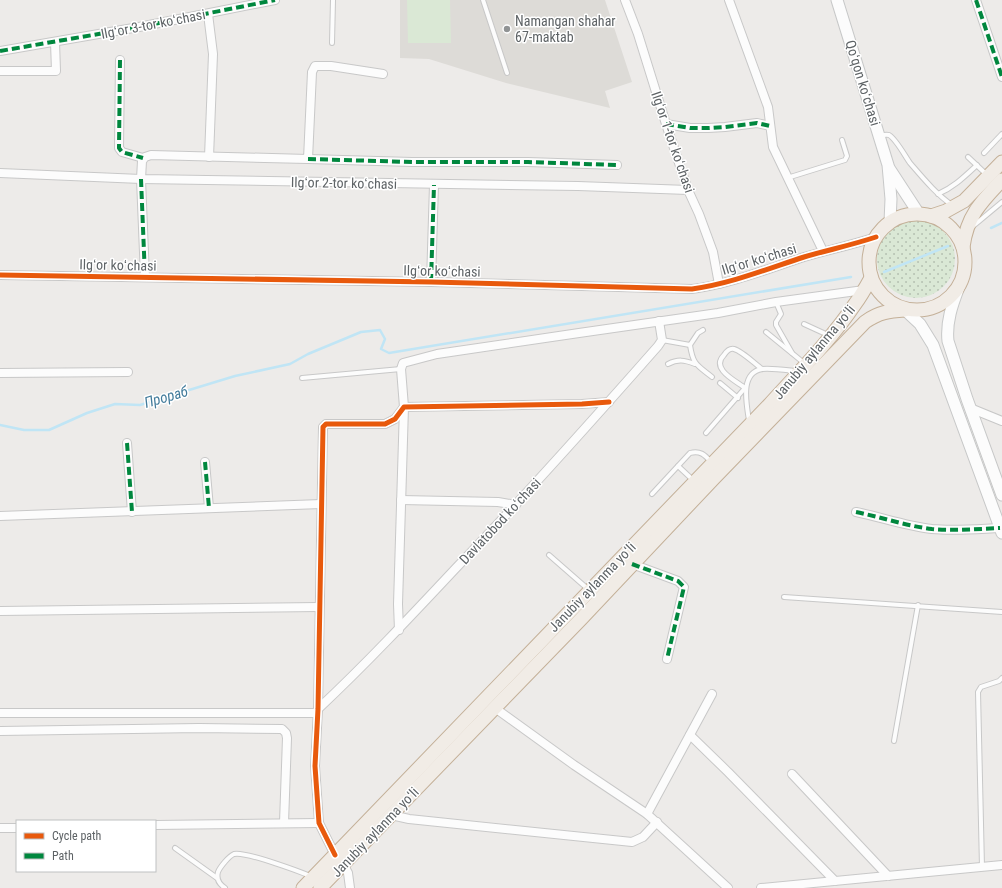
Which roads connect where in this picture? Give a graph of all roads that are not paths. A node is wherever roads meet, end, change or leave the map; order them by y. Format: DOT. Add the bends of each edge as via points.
graph roads {
  1 [pos="275,0"];
  2 [pos="333,0"];
  3 [pos="483,0"];
  4 [pos="625,0"];
  5 [pos="729,0"];
  6 [pos="837,0"];
  7 [pos="976,0"];
  8 [pos="208,14"];
  9 [pos="55,42"];
  10 [pos="332,43"];
  11 [pos="0,51"];
  12 [pos="120,60"];
  13 [pos="0,71"];
  14 [pos="507,73"];
  15 [pos="383,74"];
  16 [pos="1002,77"];
  17 [pos="666,124"];
  18 [pos="770,126"];
  19 [pos="1002,134"];
  20 [pos="880,136"];
  21 [pos="842,140"];
  22 [pos="984,153"];
  23 [pos="209,157"];
  24 [pos="968,157"];
  25 [pos="143,158"];
  26 [pos="308,159"];
  27 [pos="1002,162"];
  28 [pos="617,165"];
  29 [pos="888,165"];
  30 [pos="977,165"];
  31 [pos="0,173"];
  32 [pos="988,177"];
  33 [pos="787,178"];
  34 [pos="141,179"];
  35 [pos="1002,180"];
  36 [pos="434,185"];
  37 [pos="688,190"];
  38 [pos="938,194"];
  39 [pos="1002,202"];
  40 [pos="954,207"];
  41 [pos="925,215"];
  42 [pos="890,222"];
  43 [pos="964,234"];
  44 [pos="876,237"];
  45 [pos="963,247"];
  46 [pos="823,251"];
  47 [pos="0,275"];
  48 [pos="145,277"];
  49 [pos="871,278"];
  50 [pos="431,282"];
  51 [pos="719,284"];
  52 [pos="959,286"];
  53 [pos="864,290"];
  54 [pos="776,302"];
  55 [pos="905,310"];
  56 [pos="659,321"];
  57 [pos="804,324"];
  58 [pos="703,330"];
  59 [pos="766,332"];
  60 [pos="830,336"];
  61 [pos="662,340"];
  62 [pos="690,345"];
  63 [pos="792,353"];
  64 [pos="668,364"];
  65 [pos="695,364"];
  66 [pos="803,368"];
  67 [pos="401,369"];
  68 [pos="762,369"];
  69 [pos="128,372"];
  70 [pos="0,373"];
  71 [pos="712,377"];
  72 [pos="302,378"];
  73 [pos="720,383"];
  74 [pos="746,388"];
  75 [pos="738,398"];
  76 [pos="609,402"];
  77 [pos="404,407"];
  78 [pos="970,408"];
  79 [pos="1002,421"];
  80 [pos="749,426"];
  81 [pos="706,433"];
  82 [pos="128,443"];
  83 [pos="205,462"];
  84 [pos="713,464"];
  85 [pos="678,466"];
  86 [pos="695,482"];
  87 [pos="652,494"];
  88 [pos="1002,495"];
  89 [pos="401,500"];
  90 [pos="321,504"];
  91 [pos="516,505"];
  92 [pos="209,508"];
  93 [pos="132,512"];
  94 [pos="856,512"];
  95 [pos="0,516"];
  96 [pos="1001,531"];
  97 [pos="549,555"];
  98 [pos="632,564"];
  99 [pos="589,590"];
  100 [pos="784,597"];
  101 [pos="918,605"];
  102 [pos="319,607"];
  103 [pos="0,611"];
  104 [pos="1002,612"];
  105 [pos="399,630"];
  106 [pos="667,659"];
  107 [pos="1002,678"];
  108 [pos="712,694"];
  109 [pos="495,708"];
  110 [pos="317,711"];
  111 [pos="0,714"];
  112 [pos="200,714"];
  113 [pos="199,728"];
  114 [pos="0,731"];
  115 [pos="690,736"];
  116 [pos="894,741"];
  117 [pos="792,774"];
  118 [pos="647,814"];
  119 [pos="391,815"];
  120 [pos="657,822"];
  121 [pos="284,823"];
  122 [pos="319,823"];
  123 [pos="156,825"];
  124 [pos="0,828"];
  125 [pos="16,828"];
  126 [pos="174,848"];
  127 [pos="339,859"];
  128 [pos="1002,865"];
  129 [pos="982,867"];
  130 [pos="888,876"];
  131 [pos="217,878"];
  132 [pos="836,881"];
  133 [pos="316,882"];
  134 [pos="222,887"];
  135 [pos="303,888"];
  136 [pos="350,888"];
  137 [pos="728,888"];
  138 [pos="761,888"];
  1 -- 8 [label="street, Ilgʻor 3-tor koʻchasi"];
  2 -- 10 [label="lane"];
  3 -- 14 [label="lane"];
  4 -- 17 [label="street, Ilgʻor 1-tor koʻchasi"];
  5 -- 18 [label="street" via="768,107"];
  6 -- 20 [label="main road, Qoʻqon koʻchasi"];
  7 -- 16 [label="street"];
  8 -- 9 [label="street, Ilgʻor 3-tor koʻchasi"];
  8 -- 23 [label="street" via="213,54"];
  9 -- 11 [label="street, Ilgʻor 3-tor koʻchasi"];
  9 -- 13 [label="street" via="56,71"];
  12 -- 25 [label="street" via="118,148 122,152"];
  15 -- 26 [label="street" via="315,66 312,72"];
  17 -- 18 [label="street" via="690,128 757,123"];
  17 -- 37 [label="street, Ilgʻor 1-tor koʻchasi"];
  18 -- 33 [label="street" via="773,147"];
  19 -- 22 [label="lane"];
  20 -- 29 [label="main road, Qoʻqon koʻchasi"];
  20 -- 38 [label="lane" via="890,136"];
  21 -- 33 [label="lane" via="847,156 845,160"];
  23 -- 25 [label="street" via="151,155"];
  23 -- 26 [label="street"];
  24 -- 30 [label="lane"];
  25 -- 34 [label="street"];
  26 -- 28 [label="street"];
  27 -- 32 [label="highway"];
  29 -- 41 [label="main road"];
  29 -- 42 [label="main road"];
  30 -- 32 [label="lane"];
  30 -- 38 [label="lane" via="957,184"];
  31 -- 34 [label="street, Ilgʻor 2-tor koʻchasi"];
  32 -- 40 [label="highway" via="964,201"];
  33 -- 46 [label="street"];
  34 -- 36 [label="street, Ilgʻor 2-tor koʻchasi"];
  34 -- 48 [label="street"];
  35 -- 43 [label="highway" via="980,203"];
  36 -- 37 [label="street, Ilgʻor 2-tor koʻchasi"];
  36 -- 50 [label="street"];
  37 -- 51 [label="street, Ilgʻor 1-tor koʻchasi" via="713,252"];
  38 -- 40 [label="lane"];
  39 -- 43 [label="lane"];
  40 -- 41 [label="highway"];
  41 -- 42 [label="highway" via="904,216"];
  41 -- 45 [label="highway" via="941,221 950,228"];
  42 -- 44 [label="highway"];
  43 -- 45 [label="highway"];
  44 -- 46 [label="street, Ilgʻor koʻchasi"];
  44 -- 49 [label="highway" via="869,257"];
  45 -- 52 [label="highway" via="964,274"];
  46 -- 51 [label="street, Ilgʻor koʻchasi"];
  47 -- 48 [label="street, Ilgʻor koʻchasi"];
  48 -- 50 [label="street, Ilgʻor koʻchasi"];
  49 -- 53 [label="highway, Janubiy aylanma yoʻli"];
  49 -- 55 [label="highway" via="884,298"];
  50 -- 51 [label="street, Ilgʻor koʻchasi" via="692,289"];
  52 -- 55 [label="highway" via="941,304 930,309"];
  52 -- 78 [label="main road" via="947,332"];
  53 -- 54 [label="street"];
  53 -- 60 [label="highway, Janubiy aylanma yoʻli"];
  54 -- 56 [label="street"];
  54 -- 63 [label="lane" via="782,314 776,325"];
  55 -- 96 [label="main road" via="920,324 933,345"];
  55 -- 98 [label="highway, Janubiy aylanma yoʻli" via="885,312 865,322"];
  56 -- 61 [label="street"];
  56 -- 67 [label="street" via="437,354 403,363"];
  57 -- 60 [label="lane"];
  58 -- 62 [label="lane"];
  59 -- 63 [label="lane"];
  60 -- 66 [label="highway, Janubiy aylanma yoʻli"];
  61 -- 62 [label="lane"];
  61 -- 76 [label="street, Davlatobod koʻchasi"];
  62 -- 65 [label="lane"];
  63 -- 66 [label="lane"];
  64 -- 65 [label="lane" via="684,360"];
  65 -- 71 [label="lane"];
  66 -- 68 [label="lane"];
  66 -- 80 [label="highway, Janubiy aylanma yoʻli"];
  67 -- 72 [label="lane"];
  67 -- 77 [label="street"];
  68 -- 74 [label="lane" via="748,379"];
  68 -- 74 [label="lane" via="733,349 729,349 721,358 720,368"];
  69 -- 70 [label="street"];
  73 -- 75 [label="lane"];
  74 -- 75 [label="lane"];
  74 -- 80 [label="lane"];
  75 -- 81 [label="lane"];
  76 -- 77 [label="street"];
  76 -- 91 [label="street, Davlatobod koʻchasi"];
  77 -- 89 [label="street"];
  77 -- 90 [label="street" via="394,419 385,424 326,424 323,427"];
  78 -- 79 [label="street"];
  78 -- 88 [label="main road"];
  80 -- 84 [label="highway, Janubiy aylanma yoʻli"];
  82 -- 93 [label="street"];
  83 -- 92 [label="street"];
  84 -- 85 [label="lane" via="697,452 690,453"];
  84 -- 86 [label="highway, Janubiy aylanma yoʻli"];
  85 -- 86 [label="lane"];
  85 -- 87 [label="lane"];
  86 -- 99 [label="highway, Janubiy aylanma yoʻli"];
  89 -- 91 [label="street" via="498,502"];
  89 -- 105 [label="street"];
  90 -- 92 [label="street"];
  90 -- 102 [label="street"];
  91 -- 105 [label="street, Davlatobod koʻchasi"];
  92 -- 93 [label="street"];
  93 -- 95 [label="street"];
  94 -- 96 [label="street" via="931,529"];
  97 -- 99 [label="lane"];
  98 -- 106 [label="street" via="678,581 684,587"];
  98 -- 109 [label="highway, Janubiy aylanma yoʻli"];
  99 -- 127 [label="highway, Janubiy aylanma yoʻli"];
  100 -- 101 [label="lane"];
  101 -- 104 [label="lane"];
  101 -- 116 [label="lane"];
  102 -- 103 [label="street"];
  102 -- 110 [label="street"];
  105 -- 110 [label="street, Davlatobod koʻchasi"];
  107 -- 129 [label="lane" via="981,687 978,692"];
  108 -- 115 [label="street"];
  109 -- 118 [label="street"];
  109 -- 119 [label="highway, Janubiy aylanma yoʻli"];
  110 -- 112 [label="street"];
  110 -- 122 [label="street" via="315,766"];
  111 -- 112 [label="street"];
  112 -- 113 [label="street"];
  113 -- 114 [label="street"];
  113 -- 121 [label="street" via="282,729 286,733"];
  115 -- 118 [label="street"];
  115 -- 132 [label="street"];
  117 -- 130 [label="street"];
  118 -- 120 [label="street"];
  119 -- 120 [label="street" via="632,842 643,837"];
  119 -- 127 [label="highway, Janubiy aylanma yoʻli"];
  120 -- 137 [label="street"];
  121 -- 122 [label="street"];
  121 -- 123 [label="street"];
  122 -- 127 [label="street"];
  124 -- 125 [label="street"];
  126 -- 131 [label="lane"];
  127 -- 133 [label="highway, Janubiy aylanma yoʻli"];
  127 -- 136 [label="street" via="348,873"];
  128 -- 129 [label="street"];
  129 -- 130 [label="street"];
  130 -- 132 [label="street"];
  131 -- 133 [label="lane" via="218,872 230,856 236,853 249,855"];
  131 -- 134 [label="lane"];
  132 -- 138 [label="street"];
  133 -- 135 [label="highway, Janubiy aylanma yoʻli"];
}
